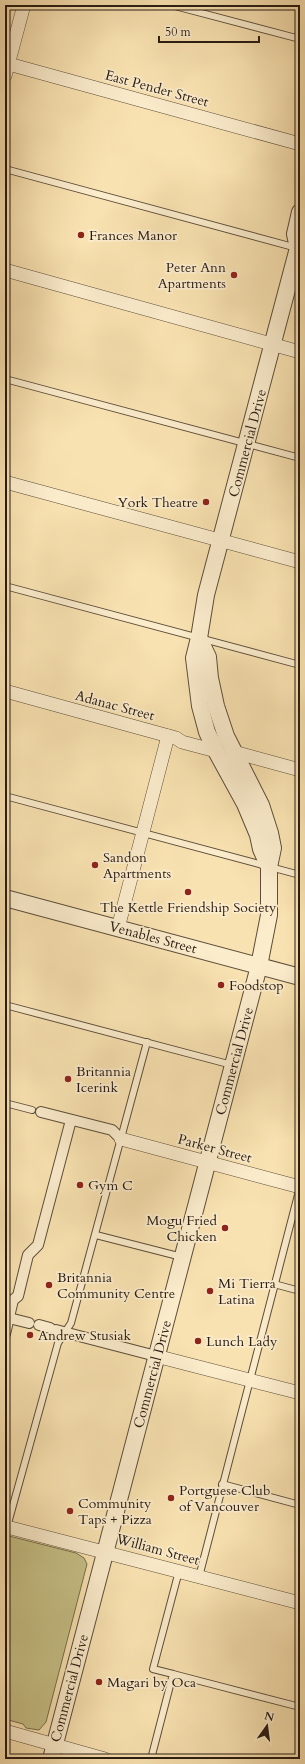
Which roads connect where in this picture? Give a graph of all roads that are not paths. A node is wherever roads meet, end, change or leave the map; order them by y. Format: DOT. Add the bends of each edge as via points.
graph roads {
  1 [pos="24,5"];
  2 [pos="171,5"];
  3 [pos="300,39"];
  4 [pos="6,68"];
  5 [pos="300,144"];
  6 [pos="5,168"];
  7 [pos="300,212"];
  8 [pos="299,248"];
  9 [pos="5,270"];
  10 [pos="272,344"];
  11 [pos="300,352"];
  12 [pos="5,379"];
  13 [pos="246,444"];
  14 [pos="300,458"];
  15 [pos="5,482"];
  16 [pos="221,541"];
  17 [pos="300,562"];
  18 [pos="5,586"];
  19 [pos="199,638"];
  20 [pos="300,665"];
  21 [pos="5,691"];
  22 [pos="168,736"];
  23 [pos="216,751"];
  24 [pos="234,752"];
  25 [pos="300,770"];
  26 [pos="5,796"];
  27 [pos="143,832"];
  28 [pos="269,867"];
  29 [pos="300,875"];
  30 [pos="5,898"];
  31 [pos="118,928"];
  32 [pos="259,966"];
  33 [pos="300,977"];
  34 [pos="5,1005"];
  35 [pos="147,1042"];
  36 [pos="232,1065"];
  37 [pos="5,1103"];
  38 [pos="36,1111"];
  39 [pos="71,1120"];
  40 [pos="121,1139"];
  41 [pos="207,1162"];
  42 [pos="300,1187"];
  43 [pos="96,1235"];
  44 [pos="182,1257"];
  45 [pos="274,1284"];
  46 [pos="300,1291"];
  47 [pos="8,1318"];
  48 [pos="57,1330"];
  49 [pos="5,1334"];
  50 [pos="156,1356"];
  51 [pos="250,1380"];
  52 [pos="300,1394"];
  53 [pos="222,1484"];
  54 [pos="300,1504"];
  55 [pos="7,1527"];
  56 [pos="105,1552"];
  57 [pos="179,1572"];
  58 [pos="199,1577"];
  59 [pos="300,1603"];
  60 [pos="173,1674"];
  61 [pos="300,1707"];
  62 [pos="5,1731"];
  63 [pos="52,1752"];
  64 [pos="105,1759"];
  65 [pos="152,1759"];
  1 -- 4 [label="street"];
  2 -- 3 [label="lane"];
  4 -- 5 [label="street, East Pender Street"];
  6 -- 8 [label="lane"];
  7 -- 8 [label="street, Commercial Drive" via="295,234"];
  8 -- 10 [label="street, Commercial Drive"];
  9 -- 10 [label="street"];
  10 -- 11 [label="street"];
  10 -- 13 [label="street, Commercial Drive"];
  12 -- 13 [label="lane"];
  13 -- 14 [label="lane"];
  13 -- 16 [label="street, Commercial Drive"];
  15 -- 16 [label="street"];
  16 -- 17 [label="street"];
  16 -- 19 [label="street, Commercial Drive" via="206,595"];
  18 -- 19 [label="lane"];
  19 -- 20 [label="lane"];
  19 -- 23 [label="street, Commercial Drive" via="194,658 196,679 204,721"];
  19 -- 24 [label="street" via="208,657 216,706"];
  21 -- 22 [label="street, Adanac Street"];
  22 -- 23 [label="street, Adanac Street"];
  22 -- 27 [label="street"];
  23 -- 28 [label="street, Commercial Drive" via="245,804"];
  24 -- 25 [label="street"];
  24 -- 28 [label="street" via="261,805 270,833 273,848"];
  26 -- 27 [label="lane"];
  27 -- 28 [label="lane"];
  27 -- 31 [label="street"];
  28 -- 29 [label="lane"];
  28 -- 32 [label="street, Commercial Drive" via="269,915"];
  30 -- 31 [label="street, Venables Street"];
  31 -- 32 [label="street, Venables Street"];
  32 -- 33 [label="street, Venables Street"];
  32 -- 36 [label="street, Commercial Drive"];
  34 -- 35 [label="lane"];
  35 -- 36 [label="lane"];
  35 -- 40 [label="lane"];
  36 -- 41 [label="street, Commercial Drive"];
  37 -- 38 [label="lane"];
  38 -- 39 [label="street"];
  39 -- 40 [label="street" via="112,1130"];
  39 -- 47 [label="street" via="38,1245 28,1255 18,1296 13,1300"];
  40 -- 41 [label="street, Parker Street"];
  40 -- 43 [label="lane"];
  41 -- 42 [label="street, Parker Street"];
  41 -- 44 [label="street, Commercial Drive"];
  42 -- 45 [label="lane"];
  43 -- 44 [label="lane"];
  43 -- 48 [label="lane" via="72,1323"];
  44 -- 50 [label="street, Commercial Drive"];
  45 -- 46 [label="lane"];
  45 -- 51 [label="lane"];
  47 -- 48 [label="street"];
  47 -- 49 [label="street"];
  48 -- 50 [label="street"];
  48 -- 55 [label="lane" via="58,1343"];
  50 -- 51 [label="street"];
  50 -- 56 [label="street, Commercial Drive"];
  51 -- 52 [label="street"];
  51 -- 53 [label="lane"];
  53 -- 54 [label="lane"];
  53 -- 58 [label="lane"];
  55 -- 56 [label="street, William Street"];
  56 -- 57 [label="street, William Street"];
  56 -- 63 [label="street, Commercial Drive"];
  57 -- 58 [label="street, William Street"];
  57 -- 60 [label="lane" via="153,1669"];
  58 -- 59 [label="street, William Street"];
  60 -- 61 [label="lane"];
  60 -- 65 [label="lane"];
  62 -- 63 [label="street"];
  63 -- 64 [label="street"];
}
